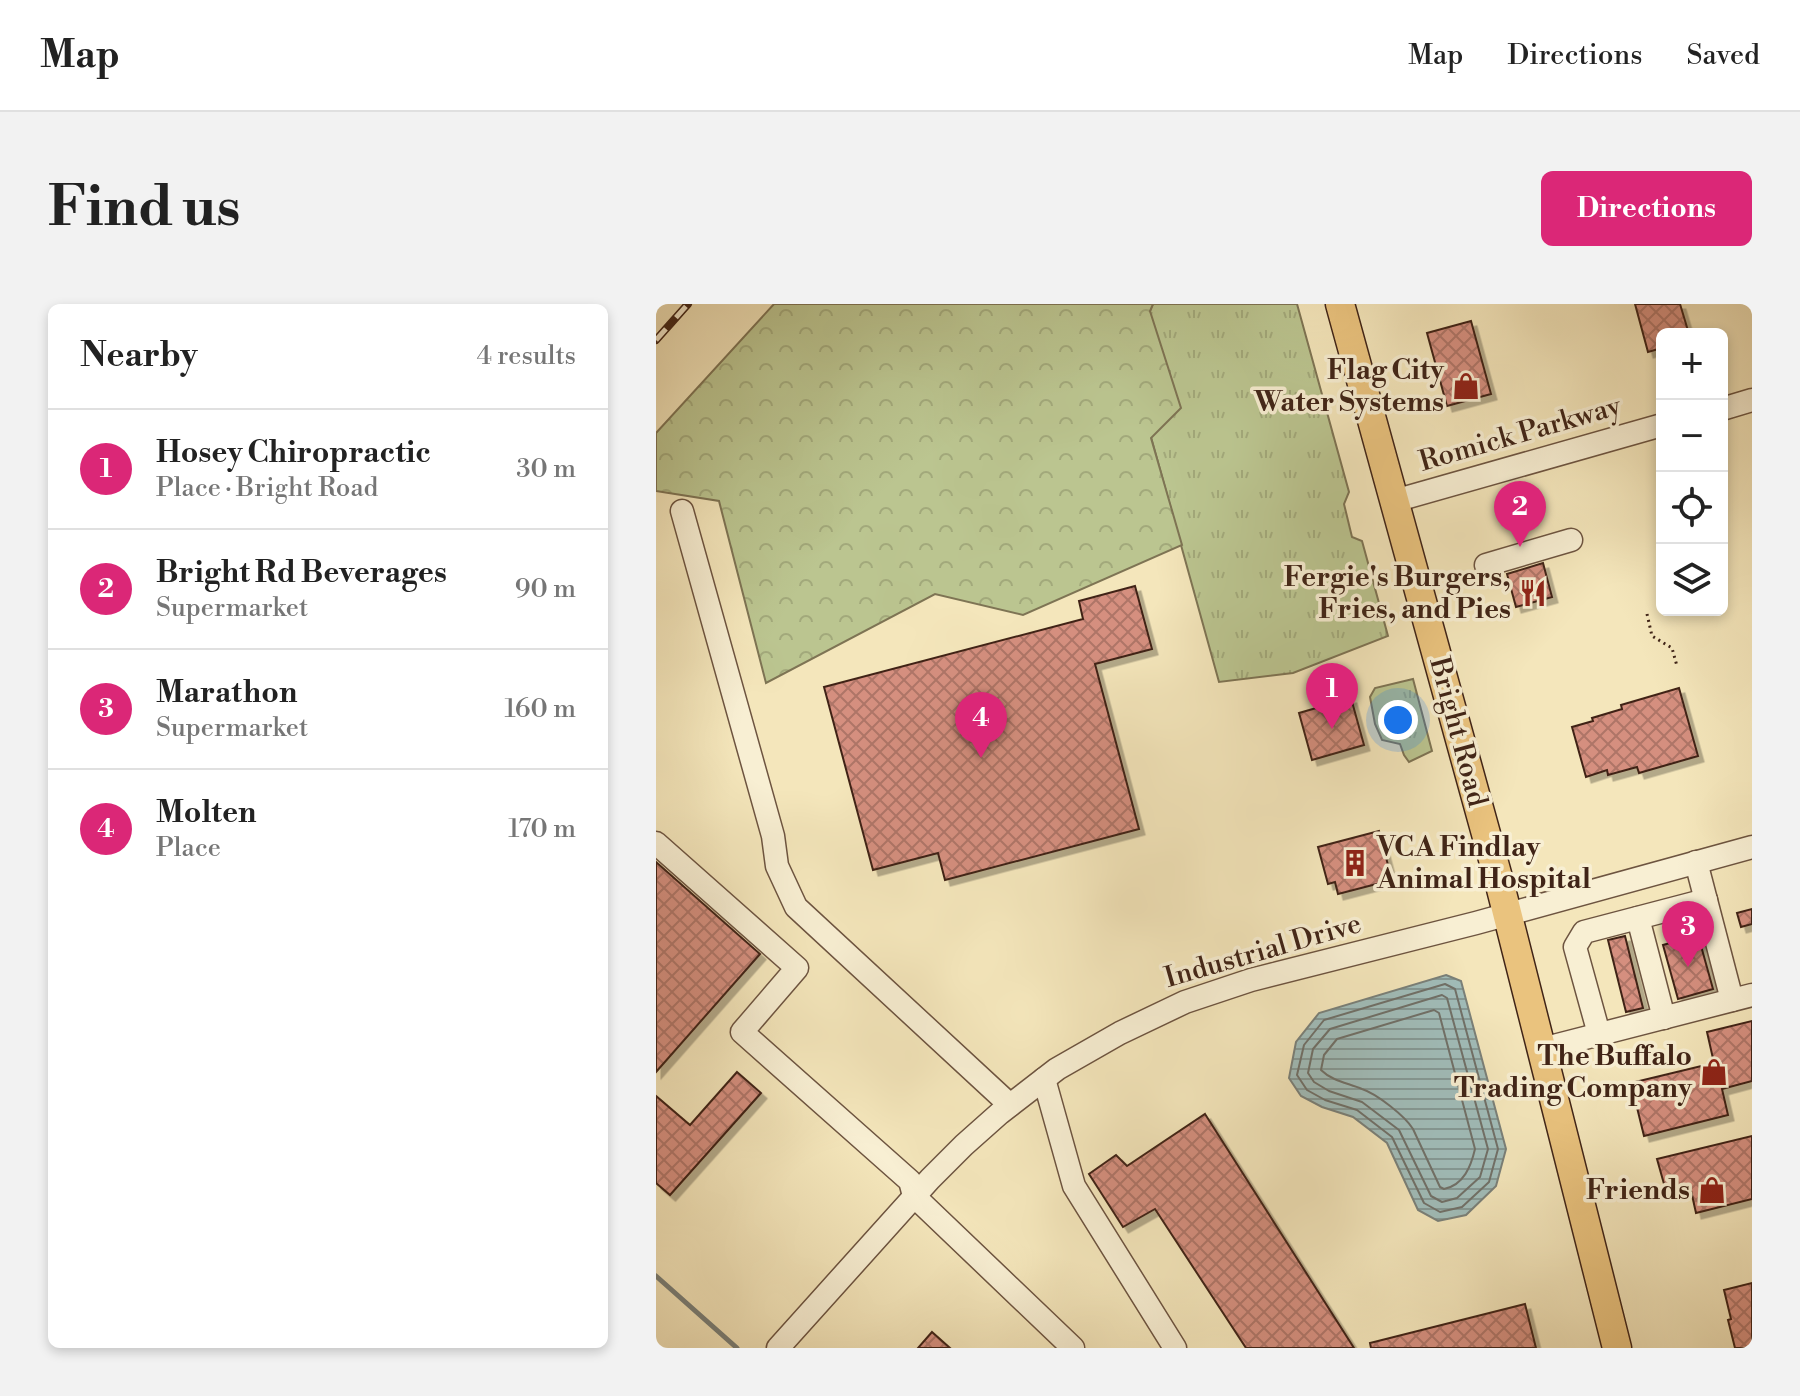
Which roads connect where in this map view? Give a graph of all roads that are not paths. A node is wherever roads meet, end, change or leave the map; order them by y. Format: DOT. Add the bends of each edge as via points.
graph roads {
  1 [pos="1340,304"];
  2 [pos="1752,400"];
  3 [pos="1728,407"];
  4 [pos="1656,427"];
  5 [pos="1394,501"];
  6 [pos="682,511"];
  7 [pos="1571,540"];
  8 [pos="1486,565"];
  9 [pos="656,843"];
  10 [pos="1752,847"];
  11 [pos="1696,862"];
  12 [pos="1706,900"];
  13 [pos="1508,914"];
  14 [pos="1638,918"];
  15 [pos="1742,997"];
  16 [pos="1664,1018"];
  17 [pos="1599,1034"];
  18 [pos="1542,1049"];
  19 [pos="1044,1079"];
  20 [pos="1010,1105"];
  21 [pos="914,1196"];
  22 [pos="778,1348"];
  23 [pos="1073,1348"];
  24 [pos="1175,1348"];
  25 [pos="1617,1348"];
  1 -- 5 [label="main road, Bright Road"];
  2 -- 3 [label="street"];
  4 -- 5 [label="street, Romick Parkway"];
  5 -- 13 [label="main road, Bright Road"];
  6 -- 20 [label="street" via="777,866 796,907"];
  7 -- 8 [label="street"];
  9 -- 21 [label="street" via="797,968 742,1032 910,1181"];
  10 -- 11 [label="street, Industrial Drive"];
  11 -- 12 [label="street"];
  11 -- 13 [label="street, Industrial Drive"];
  12 -- 14 [label="street"];
  12 -- 15 [label="street"];
  13 -- 18 [label="main road, Bright Road"];
  13 -- 19 [label="street, Industrial Drive" via="1219,990 1120,1033"];
  14 -- 16 [label="street"];
  14 -- 17 [label="street" via="1584,932 1575,947"];
  15 -- 16 [label="street"];
  16 -- 17 [label="street"];
  17 -- 18 [label="street"];
  18 -- 25 [label="main road, Bright Road"];
  19 -- 20 [label="street, Industrial Drive"];
  19 -- 24 [label="street" via="1074,1186"];
  20 -- 21 [label="street, Industrial Drive"];
  21 -- 22 [label="street, Industrial Drive"];
  21 -- 23 [label="street"];
}
